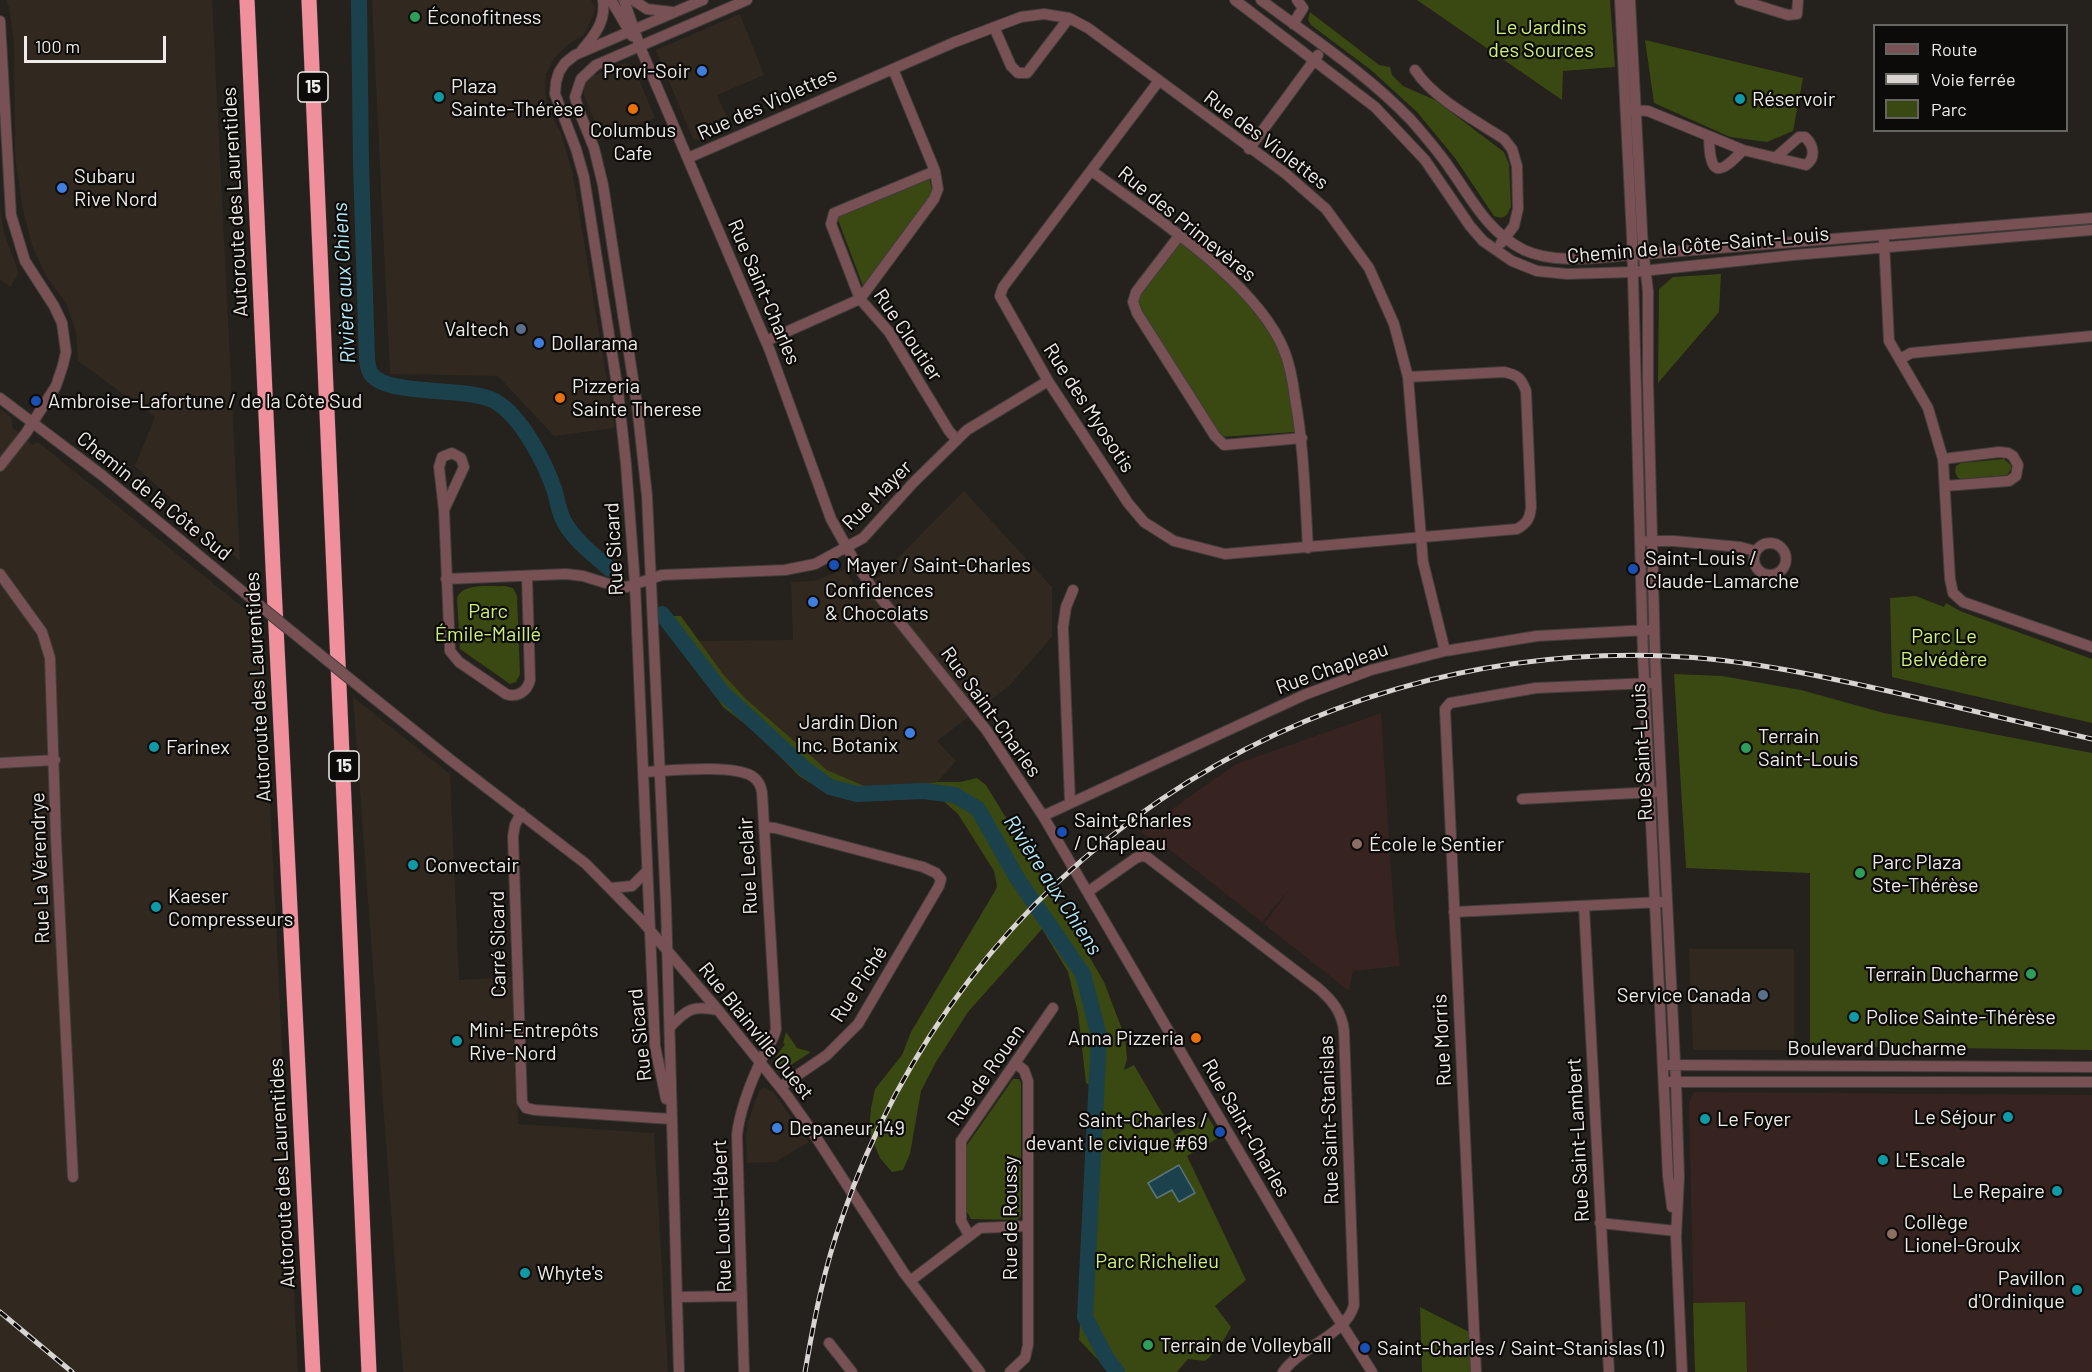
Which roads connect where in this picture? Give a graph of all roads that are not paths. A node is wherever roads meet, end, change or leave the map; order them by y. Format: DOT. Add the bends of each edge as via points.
graph roads {
  1 [pos="247,0"];
  2 [pos="603,0"];
  3 [pos="611,0"];
  4 [pos="624,0"];
  5 [pos="633,0"];
  6 [pos="703,0"];
  7 [pos="747,0"];
  8 [pos="1235,0"];
  9 [pos="1261,0"];
  10 [pos="1297,0"];
  11 [pos="1620,0"];
  12 [pos="1630,0"];
  13 [pos="1740,0"];
  14 [pos="1797,0"];
  15 [pos="310,4"];
  16 [pos="1276,4"];
  17 [pos="675,12"];
  18 [pos="1069,18"];
  19 [pos="0,21"];
  20 [pos="1293,24"];
  21 [pos="994,27"];
  22 [pos="632,31"];
  23 [pos="639,47"];
  24 [pos="1324,47"];
  25 [pos="580,53"];
  26 [pos="1314,60"];
  27 [pos="893,69"];
  28 [pos="1415,70"];
  29 [pos="1158,82"];
  30 [pos="1631,110"];
  31 [pos="1709,138"];
  32 [pos="1249,148"];
  33 [pos="1743,150"];
  34 [pos="688,158"];
  35 [pos="1775,158"];
  36 [pos="935,171"];
  37 [pos="1092,171"];
  38 [pos="2092,218"];
  39 [pos="2092,230"];
  40 [pos="1883,235"];
  41 [pos="1179,236"];
  42 [pos="1505,238"];
  43 [pos="1884,248"];
  44 [pos="614,250"];
  45 [pos="1496,251"];
  46 [pos="597,253"];
  47 [pos="1638,255"];
  48 [pos="1646,270"];
  49 [pos="1633,272"];
  50 [pos="860,299"];
  51 [pos="2092,336"];
  52 [pos="766,341"];
  53 [pos="1900,359"];
  54 [pos="1408,377"];
  55 [pos="1048,381"];
  56 [pos="635,389"];
  57 [pos="618,391"];
  58 [pos="0,398"];
  59 [pos="32,422"];
  60 [pos="1302,438"];
  61 [pos="957,440"];
  62 [pos="1943,459"];
  63 [pos="0,466"];
  64 [pos="1945,486"];
  65 [pos="444,510"];
  66 [pos="1421,538"];
  67 [pos="1646,541"];
  68 [pos="847,548"];
  69 [pos="1308,548"];
  70 [pos="1755,551"];
  71 [pos="0,574"];
  72 [pos="527,576"];
  73 [pos="651,577"];
  74 [pos="446,579"];
  75 [pos="635,585"];
  76 [pos="1073,590"];
  77 [pos="1642,630"];
  78 [pos="1654,630"];
  79 [pos="2092,647"];
  80 [pos="1445,651"];
  81 [pos="1650,682"];
  82 [pos="55,760"];
  83 [pos="452,761"];
  84 [pos="0,763"];
  85 [pos="660,771"];
  86 [pos="643,772"];
  87 [pos="1656,792"];
  88 [pos="1522,799"];
  89 [pos="1070,802"];
  90 [pos="521,813"];
  91 [pos="1043,816"];
  92 [pos="764,827"];
  93 [pos="647,871"];
  94 [pos="611,888"];
  95 [pos="1089,891"];
  96 [pos="1655,902"];
  97 [pos="1667,902"];
  98 [pos="1584,906"];
  99 [pos="1454,912"];
  100 [pos="650,931"];
  101 [pos="667,949"];
  102 [pos="1053,1008"];
  103 [pos="718,1010"];
  104 [pos="669,1027"];
  105 [pos="760,1063"];
  106 [pos="1015,1063"];
  107 [pos="1663,1065"];
  108 [pos="1675,1065"];
  109 [pos="2092,1067"];
  110 [pos="1663,1082"];
  111 [pos="1676,1082"];
  112 [pos="2092,1082"];
  113 [pos="780,1088"];
  114 [pos="671,1119"];
  115 [pos="73,1177"];
  116 [pos="1600,1223"];
  117 [pos="1028,1226"];
  118 [pos="1676,1231"];
  119 [pos="969,1235"];
  120 [pos="910,1281"];
  121 [pos="742,1296"];
  122 [pos="677,1297"];
  123 [pos="1342,1324"];
  124 [pos="829,1344"];
  125 [pos="313,1372"];
  126 [pos="369,1372"];
  127 [pos="679,1372"];
  128 [pos="744,1372"];
  129 [pos="852,1372"];
  130 [pos="980,1372"];
  131 [pos="1010,1372"];
  132 [pos="1283,1372"];
  133 [pos="1372,1372"];
  134 [pos="1476,1372"];
  135 [pos="1609,1372"];
  136 [pos="1682,1372"];
  1 -- 125 [label="highway, Autoroute des Laurentides"];
  2 -- 25 [label="street" via="601,23"];
  3 -- 22 [label="street, Rue Saint-Charles"];
  4 -- 22 [label="street, Rue Saint-Charles"];
  5 -- 17 [label="street" via="647,9"];
  6 -- 17 [label="street"];
  7 -- 23 [label="street"];
  8 -- 26 [label="street, Chemin de la Côte-Saint-Louis"];
  9 -- 16 [label="street, Chemin de la Côte-Saint-Louis"];
  10 -- 20 [label="street" via="1303,8"];
  11 -- 30 [label="street"];
  12 -- 30 [label="street"];
  13 -- 14 [label="street" via="1788,15 1797,14"];
  15 -- 126 [label="highway, 15"];
  16 -- 20 [label="street, Chemin de la Côte-Saint-Louis"];
  17 -- 22 [label="street"];
  18 -- 21 [label="street, Rue des Violettes" via="1044,14"];
  18 -- 21 [label="street" via="1028,73 1018,73 1011,66"];
  18 -- 29 [label="street, Rue des Violettes"];
  19 -- 59 [label="street" via="11,215 21,252 57,312 65,339 65,359 59,378"];
  20 -- 24 [label="street, Chemin de la Côte-Saint-Louis"];
  21 -- 27 [label="street, Rue des Violettes"];
  22 -- 23 [label="street, Rue Saint-Charles"];
  22 -- 25 [label="street, Rue Sicard"];
  23 -- 34 [label="street, Rue Saint-Charles"];
  23 -- 44 [label="street, Rue Sicard" via="591,68 576,92 599,165"];
  24 -- 26 [label="street"];
  24 -- 42 [label="street, Chemin de la Côte-Saint-Louis" via="1382,92 1412,122 1444,160 1481,215"];
  25 -- 46 [label="street, Rue Sicard" via="561,68 555,94 581,168"];
  26 -- 32 [label="street"];
  26 -- 45 [label="street, Chemin de la Côte-Saint-Louis" via="1366,99 1400,131 1476,234"];
  27 -- 34 [label="street, Rue des Violettes"];
  27 -- 36 [label="street"];
  28 -- 42 [label="street" via="1436,93 1504,139 1512,149 1517,166 1518,209 1514,226"];
  29 -- 32 [label="street, Rue des Violettes"];
  29 -- 37 [label="street, Rue des Myosotis"];
  30 -- 31 [label="street" via="1648,111"];
  30 -- 47 [label="street"];
  31 -- 33 [label="street"];
  31 -- 33 [label="street" via="1710,159 1718,169 1729,166"];
  32 -- 54 [label="street, Rue des Violettes" via="1326,209 1348,237 1369,268 1394,324"];
  33 -- 35 [label="street"];
  34 -- 52 [label="street, Rue Saint-Charles"];
  36 -- 50 [label="street" via="938,189 934,200"];
  36 -- 50 [label="street, Rue Cloutier" via="834,213 831,224"];
  37 -- 41 [label="street, Rue des Primevères"];
  37 -- 55 [label="street, Rue des Myosotis" via="1000,296"];
  38 -- 40 [label="street, Chemin de la Côte-Saint-Louis"];
  39 -- 43 [label="street, Chemin de la Côte-Saint-Louis"];
  40 -- 43 [label="street"];
  40 -- 47 [label="street, Chemin de la Côte-Saint-Louis"];
  41 -- 60 [label="street, Rue des Primevères" via="1233,281 1263,313 1291,371"];
  41 -- 60 [label="street" via="1136,292 1133,302 1137,313 1224,445"];
  42 -- 45 [label="street"];
  42 -- 47 [label="street, Chemin de la Côte-Saint-Louis" via="1526,251 1553,258"];
  43 -- 48 [label="street, Chemin de la Côte-Saint-Louis"];
  43 -- 53 [label="street" via="1890,340"];
  44 -- 46 [label="street"];
  44 -- 56 [label="street, Rue Sicard"];
  45 -- 49 [label="street, Chemin de la Côte-Saint-Louis" via="1520,265 1546,273"];
  46 -- 57 [label="street, Rue Sicard"];
  47 -- 48 [label="street, Rue Saint-Louis"];
  47 -- 49 [label="street, Rue Saint-Louis"];
  48 -- 49 [label="street, Chemin de la Côte-Saint-Louis"];
  48 -- 67 [label="street, Rue Saint-Louis"];
  49 -- 67 [label="street, Rue Saint-Louis"];
  50 -- 52 [label="street"];
  50 -- 61 [label="street, Rue Cloutier" via="889,332"];
  51 -- 53 [label="street" via="1911,353"];
  52 -- 68 [label="street, Rue Saint-Charles" via="823,498"];
  53 -- 62 [label="street" via="1928,408"];
  54 -- 66 [label="street, Rue des Violettes"];
  54 -- 66 [label="street, Rue des Myosotis" via="1504,372 1521,378 1526,391 1532,507 1526,524 1517,529"];
  55 -- 61 [label="street, Rue Mayer"];
  55 -- 69 [label="street, Rue des Myosotis" via="1128,503 1156,530 1174,541 1225,554"];
  56 -- 57 [label="street"];
  56 -- 73 [label="street, Rue Sicard"];
  57 -- 75 [label="street, Rue Sicard"];
  58 -- 59 [label="street, Chemin de la Côte Sud"];
  59 -- 63 [label="street"];
  59 -- 83 [label="street, Chemin de la Côte Sud, bridge"];
  60 -- 69 [label="street, Rue des Primevères"];
  61 -- 68 [label="street, Rue Mayer" via="863,538"];
  62 -- 64 [label="street"];
  62 -- 64 [label="street" via="2003,452 2013,456 2018,465 2016,476 2009,481"];
  64 -- 79 [label="street" via="1950,579 1955,596"];
  65 -- 65 [label="street" via="464,467 461,458 452,453 444,455 439,467"];
  65 -- 74 [label="street"];
  66 -- 69 [label="street, Rue des Myosotis"];
  66 -- 80 [label="street, Rue des Violettes" via="1423,562"];
  67 -- 70 [label="street"];
  67 -- 77 [label="street, Rue Saint-Louis"];
  67 -- 78 [label="street, Rue Saint-Louis"];
  68 -- 73 [label="street, Rue Mayer" via="798,569"];
  68 -- 91 [label="street, Rue Saint-Charles" via="880,598 987,731"];
  71 -- 82 [label="street, Rue La Vérendrye" via="36,623 49,650"];
  72 -- 74 [label="street"];
  72 -- 74 [label="street" via="530,680 525,690 512,696 451,654"];
  72 -- 75 [label="street" via="574,574 617,586"];
  73 -- 75 [label="street, Rue Mayer"];
  73 -- 85 [label="street, Rue Sicard"];
  75 -- 86 [label="street, Rue Sicard"];
  76 -- 89 [label="street" via="1063,627"];
  77 -- 78 [label="street, Rue Chapleau"];
  77 -- 80 [label="street, Rue Chapleau" via="1537,636"];
  77 -- 81 [label="street, Rue Saint-Louis"];
  78 -- 81 [label="street, Rue Saint-Louis"];
  80 -- 89 [label="street, Rue Chapleau" via="1371,670 1304,695"];
  81 -- 87 [label="street, Rue Saint-Louis"];
  81 -- 99 [label="street, Rue Morris" via="1528,689 1445,706"];
  82 -- 84 [label="street"];
  82 -- 115 [label="street, Rue La Vérendrye"];
  83 -- 90 [label="street, Rue Blainville Ouest"];
  85 -- 86 [label="street, Rue Leclair"];
  85 -- 92 [label="street, Rue Leclair" via="710,769 752,776 761,788"];
  85 -- 101 [label="street, Rue Sicard"];
  86 -- 93 [label="street, Rue Sicard"];
  87 -- 88 [label="street"];
  87 -- 96 [label="street, Rue Saint-Louis"];
  87 -- 97 [label="street, Rue Saint-Louis"];
  89 -- 91 [label="street, Rue Chapleau"];
  90 -- 94 [label="street, Rue Blainville Ouest"];
  90 -- 114 [label="street, Carré Sicard" via="513,836 522,1102 526,1108 535,1110"];
  91 -- 95 [label="street, Rue Saint-Charles"];
  92 -- 105 [label="street, Rue Leclair" via="776,1029"];
  92 -- 113 [label="street, Rue Piché" via="923,867 940,877 939,886 858,1024 827,1055"];
  93 -- 94 [label="street" via="632,886"];
  93 -- 100 [label="street, Rue Sicard"];
  94 -- 100 [label="street, Rue Blainville Ouest"];
  95 -- 123 [label="street, Rue Saint-Charles"];
  95 -- 123 [label="street, Rue Saint-Stanislas" via="1145,856 1310,982 1337,1008 1344,1031 1355,1295 1352,1311"];
  96 -- 97 [label="street"];
  96 -- 98 [label="street"];
  96 -- 107 [label="street, Rue Saint-Louis"];
  97 -- 108 [label="street, Rue Saint-Louis"];
  98 -- 99 [label="street"];
  98 -- 116 [label="street, Rue Saint-Lambert"];
  99 -- 134 [label="street, Rue Morris"];
  100 -- 101 [label="street, Rue Blainville Ouest"];
  100 -- 114 [label="street, Rue Sicard" via="655,1046"];
  101 -- 103 [label="street, Rue Blainville Ouest"];
  101 -- 104 [label="street, Rue Sicard"];
  102 -- 106 [label="street, Rue de Rouen"];
  103 -- 104 [label="street" via="695,1007"];
  103 -- 105 [label="street, Rue Blainville Ouest"];
  104 -- 114 [label="street, Rue Sicard"];
  105 -- 113 [label="street, Rue Blainville Ouest"];
  105 -- 121 [label="street, Rue Louis-Hébert" via="737,1135"];
  106 -- 117 [label="street, Rue de Roussy" via="1027,1077"];
  106 -- 119 [label="street, Rue de Rouen" via="961,1141 961,1221"];
  107 -- 108 [label="street, Boulevard Ducharme"];
  107 -- 110 [label="street, Rue Saint-Louis"];
  108 -- 109 [label="street, Boulevard Ducharme"];
  108 -- 111 [label="street, Rue Saint-Louis"];
  110 -- 111 [label="street, Boulevard Ducharme"];
  110 -- 118 [label="street, Rue Saint-Louis" via="1668,1176"];
  111 -- 112 [label="street, Boulevard Ducharme"];
  111 -- 118 [label="street, Rue Saint-Louis"];
  113 -- 120 [label="street, Rue Blainville Ouest"];
  114 -- 122 [label="street, Rue Sicard"];
  116 -- 118 [label="street"];
  116 -- 135 [label="street, Rue Saint-Lambert"];
  117 -- 119 [label="street" via="983,1227"];
  117 -- 131 [label="street, Rue de Roussy" via="1027,1350 1023,1361"];
  118 -- 136 [label="street, Rue Saint-Louis"];
  119 -- 120 [label="street"];
  120 -- 130 [label="street, Rue Blainville Ouest"];
  121 -- 122 [label="street"];
  121 -- 128 [label="street, Rue Louis-Hébert"];
  122 -- 127 [label="street, Rue Sicard"];
  123 -- 132 [label="street" via="1298,1355"];
  123 -- 133 [label="street, Rue Saint-Charles"];
  124 -- 129 [label="street"];
}
